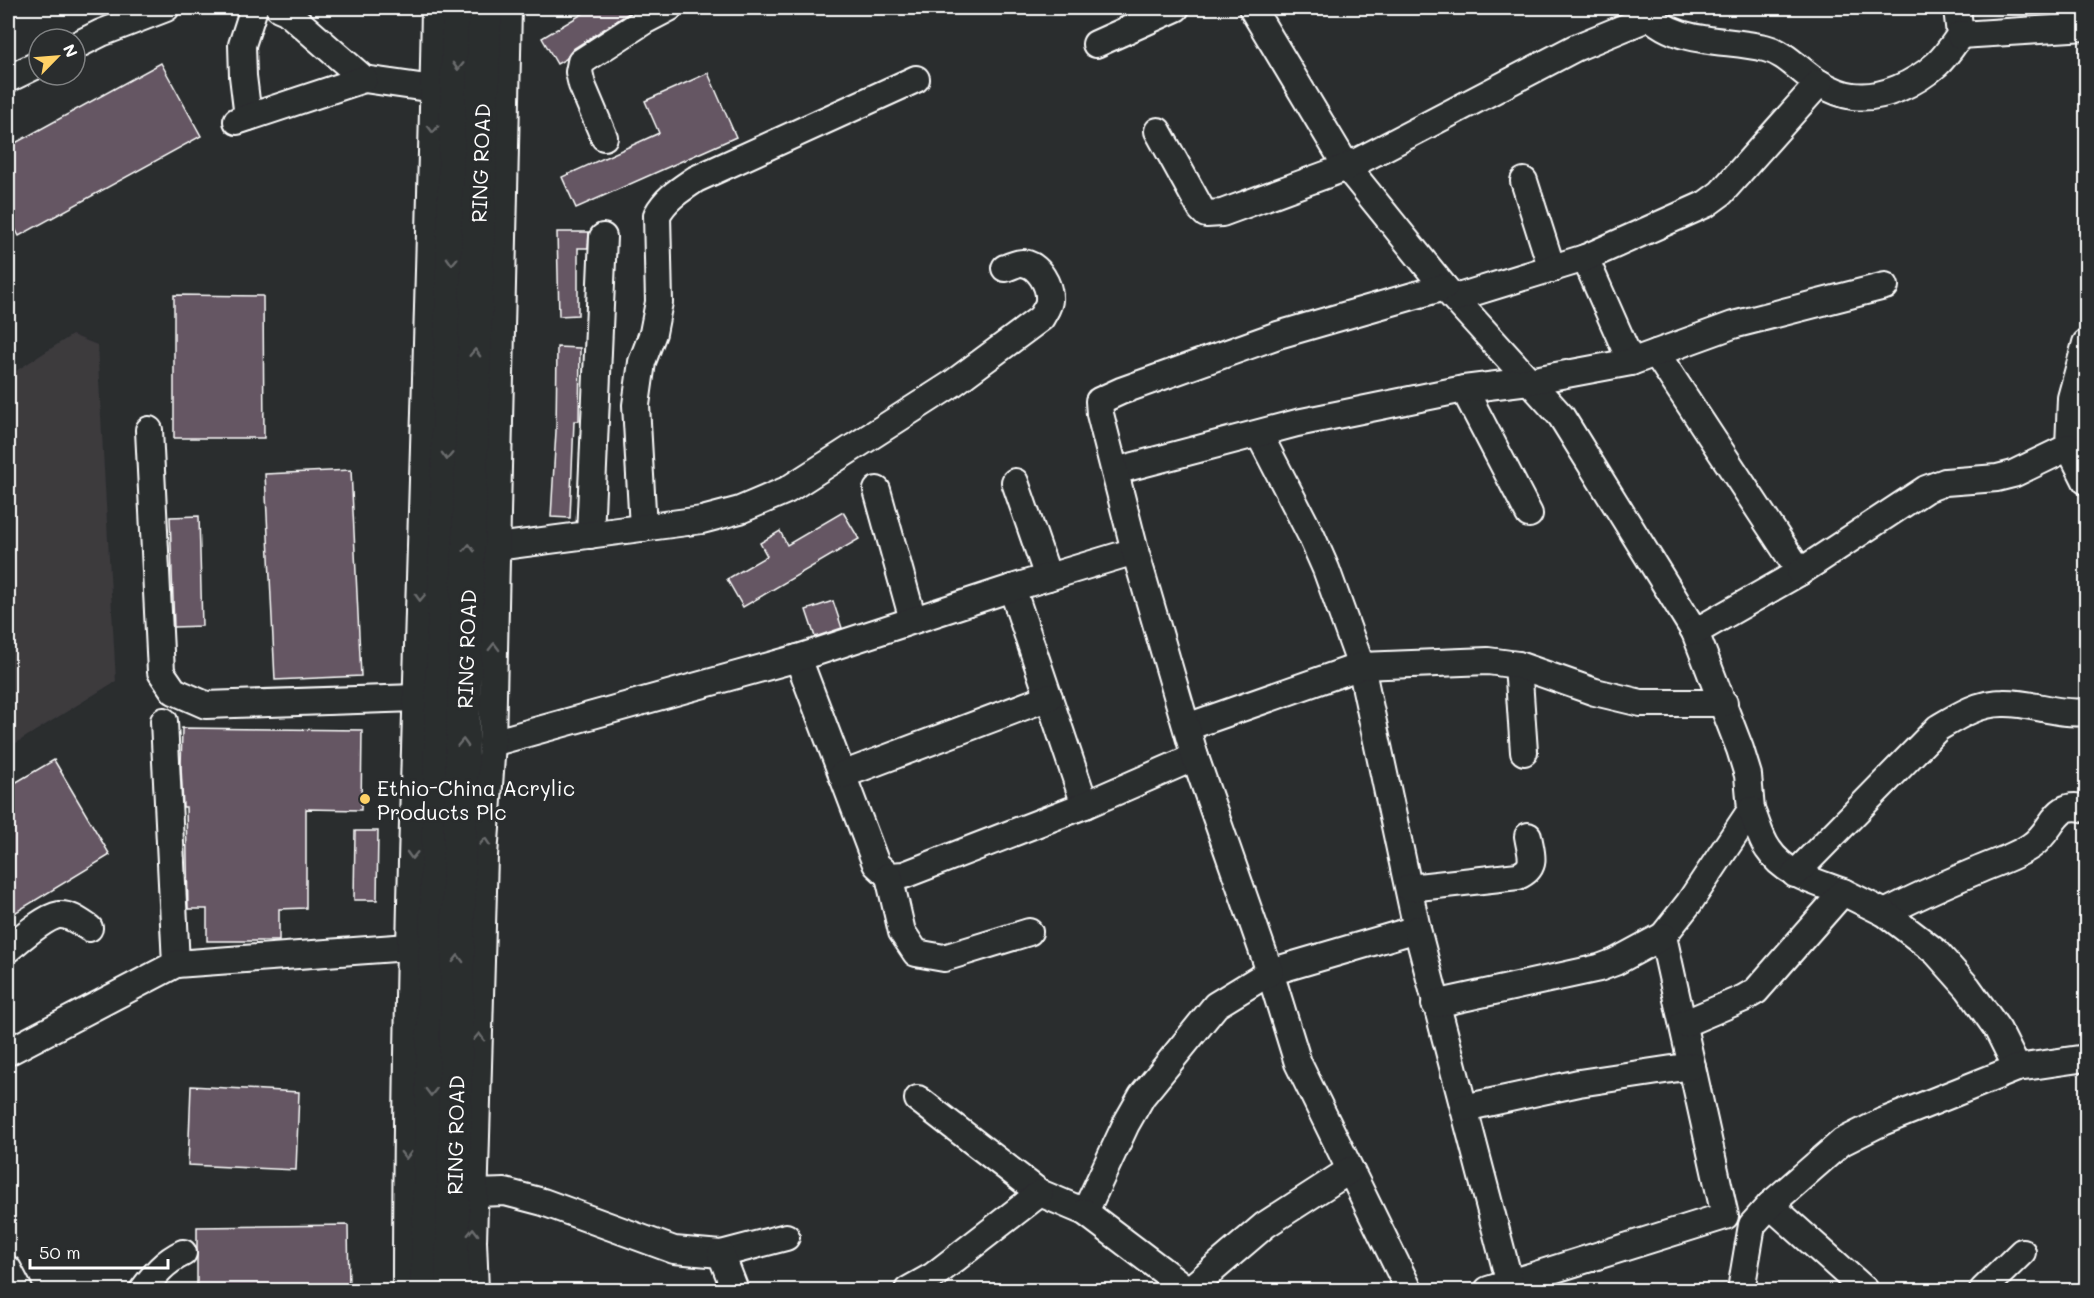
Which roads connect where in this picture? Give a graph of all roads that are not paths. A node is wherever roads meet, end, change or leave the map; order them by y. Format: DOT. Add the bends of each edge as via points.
graph roads {
  1 [pos="114,8"];
  2 [pos="166,8"];
  3 [pos="254,8"];
  4 [pos="435,8"];
  5 [pos="459,8"];
  6 [pos="669,8"];
  7 [pos="1176,8"];
  8 [pos="1251,8"];
  9 [pos="1957,8"];
  10 [pos="284,9"];
  11 [pos="507,10"];
  12 [pos="1646,12"];
  13 [pos="2086,27"];
  14 [pos="101,33"];
  15 [pos="1960,35"];
  16 [pos="87,40"];
  17 [pos="1096,44"];
  18 [pos="27,70"];
  19 [pos="8,79"];
  20 [pos="363,79"];
  21 [pos="916,79"];
  22 [pos="1819,82"];
  23 [pos="434,89"];
  24 [pos="1158,131"];
  25 [pos="604,137"];
  26 [pos="1347,167"];
  27 [pos="1524,181"];
  28 [pos="603,237"];
  29 [pos="1585,258"];
  30 [pos="1005,268"];
  31 [pos="1552,269"];
  32 [pos="1885,286"];
  33 [pos="1450,293"];
  34 [pos="2086,343"];
  35 [pos="1656,353"];
  36 [pos="1631,362"];
  37 [pos="1529,381"];
  38 [pos="1464,389"];
  39 [pos="149,430"];
  40 [pos="1259,434"];
  41 [pos="2069,447"];
  42 [pos="1115,471"];
  43 [pos="2086,481"];
  44 [pos="1015,482"];
  45 [pos="877,490"];
  46 [pos="1529,514"];
  47 [pos="643,528"];
  48 [pos="591,535"];
  49 [pos="496,547"];
  50 [pos="1135,551"];
  51 [pos="1800,572"];
  52 [pos="1048,577"];
  53 [pos="1012,588"];
  54 [pos="913,620"];
  55 [pos="1695,632"];
  56 [pos="798,658"];
  57 [pos="1518,665"];
  58 [pos="1361,666"];
  59 [pos="1049,697"];
  60 [pos="416,698"];
  61 [pos="1724,702"];
  62 [pos="2086,712"];
  63 [pos="164,721"];
  64 [pos="1186,727"];
  65 [pos="492,743"];
  66 [pos="1524,752"];
  67 [pos="1195,757"];
  68 [pos="842,775"];
  69 [pos="1085,805"];
  70 [pos="2086,809"];
  71 [pos="1752,810"];
  72 [pos="1528,836"];
  73 [pos="1795,874"];
  74 [pos="889,876"];
  75 [pos="1409,888"];
  76 [pos="1844,892"];
  77 [pos="1885,913"];
  78 [pos="89,928"];
  79 [pos="1417,929"];
  80 [pos="1029,932"];
  81 [pos="1663,936"];
  82 [pos="409,948"];
  83 [pos="8,949"];
  84 [pos="176,964"];
  85 [pos="1270,972"];
  86 [pos="1436,1004"];
  87 [pos="1683,1024"];
  88 [pos="8,1052"];
  89 [pos="2086,1058"];
  90 [pos="1692,1066"];
  91 [pos="2016,1068"];
  92 [pos="918,1099"];
  93 [pos="1464,1108"];
  94 [pos="1350,1170"];
  95 [pos="474,1193"];
  96 [pos="1040,1193"];
  97 [pos="1770,1205"];
  98 [pos="1084,1212"];
  99 [pos="1725,1216"];
  100 [pos="1752,1226"];
  101 [pos="786,1237"];
  102 [pos="2022,1252"];
  103 [pos="183,1253"];
  104 [pos="721,1254"];
  105 [pos="8,1269"];
  106 [pos="1496,1288"];
  107 [pos="20,1290"];
  108 [pos="143,1290"];
  109 [pos="406,1290"];
  110 [pos="427,1290"];
  111 [pos="454,1290"];
  112 [pos="475,1290"];
  113 [pos="735,1290"];
  114 [pos="908,1290"];
  115 [pos="1188,1290"];
  116 [pos="1409,1290"];
  117 [pos="1741,1290"];
  118 [pos="1865,1290"];
  119 [pos="1983,1290"];
  1 -- 14 [label="street"];
  2 -- 14 [label="street"];
  3 -- 20 [label="street" via="242,45 242,119"];
  4 -- 23 [label="street"];
  5 -- 110 [label="highway, RING ROAD, one-way"];
  6 -- 25 [label="street" via="581,62 582,85"];
  7 -- 17 [label="street"];
  8 -- 26 [label="street"];
  9 -- 15 [label="street"];
  10 -- 20 [label="street"];
  11 -- 49 [label="street"];
  111 -- 11 [label="highway, RING ROAD, one-way" via="460,824"];
  12 -- 22 [label="street" via="1695,39 1767,48 1782,54"];
  12 -- 26 [label="street"];
  13 -- 15 [label="street"];
  14 -- 16 [label="street"];
  15 -- 22 [label="street" via="1938,64 1893,90 1873,96 1852,96"];
  18 -- 19 [label="street"];
  20 -- 23 [label="street"];
  21 -- 47 [label="street" via="696,179 663,204 657,215 659,302 642,362 636,405"];
  22 -- 29 [label="street" via="1706,204"];
  23 -- 60 [label="street, one-way"];
  24 -- 26 [label="street" via="1206,214 1222,213"];
  26 -- 33 [label="street"];
  27 -- 31 [label="street"];
  28 -- 48 [label="street"];
  29 -- 31 [label="street"];
  29 -- 36 [label="street"];
  30 -- 47 [label="street" via="1023,263 1035,267 1049,290 1050,303 1041,318 952,384 787,489 702,520"];
  31 -- 33 [label="street"];
  32 -- 35 [label="street" via="1733,324"];
  33 -- 37 [label="street"];
  33 -- 42 [label="street" via="1278,335 1101,399 1100,414"];
  34 -- 41 [label="street" via="2071,399"];
  35 -- 36 [label="street"];
  35 -- 51 [label="street"];
  36 -- 37 [label="street"];
  37 -- 38 [label="street"];
  37 -- 55 [label="street" via="1561,416"];
  38 -- 40 [label="street"];
  38 -- 46 [label="street"];
  39 -- 60 [label="street" via="161,672 174,691 206,705"];
  40 -- 42 [label="street"];
  40 -- 58 [label="street" via="1326,569"];
  41 -- 43 [label="street"];
  41 -- 51 [label="street" via="2013,474 1946,482 1926,489"];
  42 -- 50 [label="street"];
  44 -- 52 [label="street"];
  45 -- 54 [label="street"];
  47 -- 48 [label="street"];
  48 -- 49 [label="street"];
  65 -- 49 [label="street, one-way"];
  50 -- 52 [label="street"];
  50 -- 64 [label="street"];
  51 -- 55 [label="street"];
  52 -- 53 [label="street"];
  53 -- 54 [label="street"];
  53 -- 59 [label="street"];
  54 -- 56 [label="street"];
  55 -- 61 [label="street"];
  56 -- 65 [label="street"];
  56 -- 68 [label="street"];
  57 -- 58 [label="street" via="1488,661"];
  57 -- 61 [label="street" via="1595,692 1641,703"];
  57 -- 66 [label="street"];
  58 -- 64 [label="street"];
  58 -- 75 [label="street"];
  59 -- 68 [label="street"];
  59 -- 69 [label="street"];
  60 -- 82 [label="street, one-way"];
  61 -- 71 [label="street" via="1748,775"];
  62 -- 73 [label="street" via="2064,713 2004,703 1983,705 1962,714 1938,728"];
  63 -- 84 [label="street"];
  64 -- 67 [label="street"];
  95 -- 65 [label="street, one-way" via="484,856"];
  67 -- 69 [label="street"];
  67 -- 85 [label="street"];
  68 -- 74 [label="street" via="876,864"];
  69 -- 74 [label="street" via="904,875"];
  70 -- 77 [label="street" via="2063,809 2032,845 1921,893"];
  71 -- 73 [label="street" via="1767,848"];
  71 -- 81 [label="street"];
  72 -- 75 [label="street" via="1532,864 1528,872"];
  73 -- 76 [label="street"];
  74 -- 80 [label="street" via="902,932 916,953 944,957"];
  75 -- 79 [label="street"];
  76 -- 77 [label="street"];
  76 -- 87 [label="street" via="1756,991"];
  77 -- 91 [label="street" via="1936,952 1968,988 1998,1030"];
  78 -- 83 [label="street" via="71,916 58,915"];
  79 -- 85 [label="street"];
  79 -- 86 [label="street"];
  81 -- 86 [label="street" via="1599,968"];
  81 -- 87 [label="street"];
  82 -- 84 [label="street"];
  82 -- 109 [label="street, one-way"];
  84 -- 88 [label="street"];
  85 -- 94 [label="street" via="1298,1063"];
  85 -- 98 [label="street" via="1216,1005 1142,1096"];
  86 -- 93 [label="street"];
  87 -- 90 [label="street"];
  89 -- 91 [label="street"];
  90 -- 93 [label="street" via="1579,1083"];
  90 -- 99 [label="street"];
  91 -- 97 [label="street" via="1842,1142"];
  92 -- 96 [label="street"];
  93 -- 106 [label="street"];
  94 -- 115 [label="street" via="1264,1226"];
  94 -- 116 [label="street"];
  95 -- 104 [label="street" via="505,1192 573,1212 674,1250"];
  112 -- 95 [label="street, one-way"];
  96 -- 98 [label="street"];
  96 -- 114 [label="street" via="933,1276"];
  97 -- 100 [label="street"];
  97 -- 118 [label="street"];
  98 -- 115 [label="street"];
  99 -- 100 [label="street"];
  99 -- 106 [label="street"];
  100 -- 117 [label="street"];
  101 -- 104 [label="street"];
  102 -- 119 [label="street"];
  103 -- 108 [label="street" via="157,1270"];
  104 -- 113 [label="street"];
  105 -- 107 [label="street"];
}
